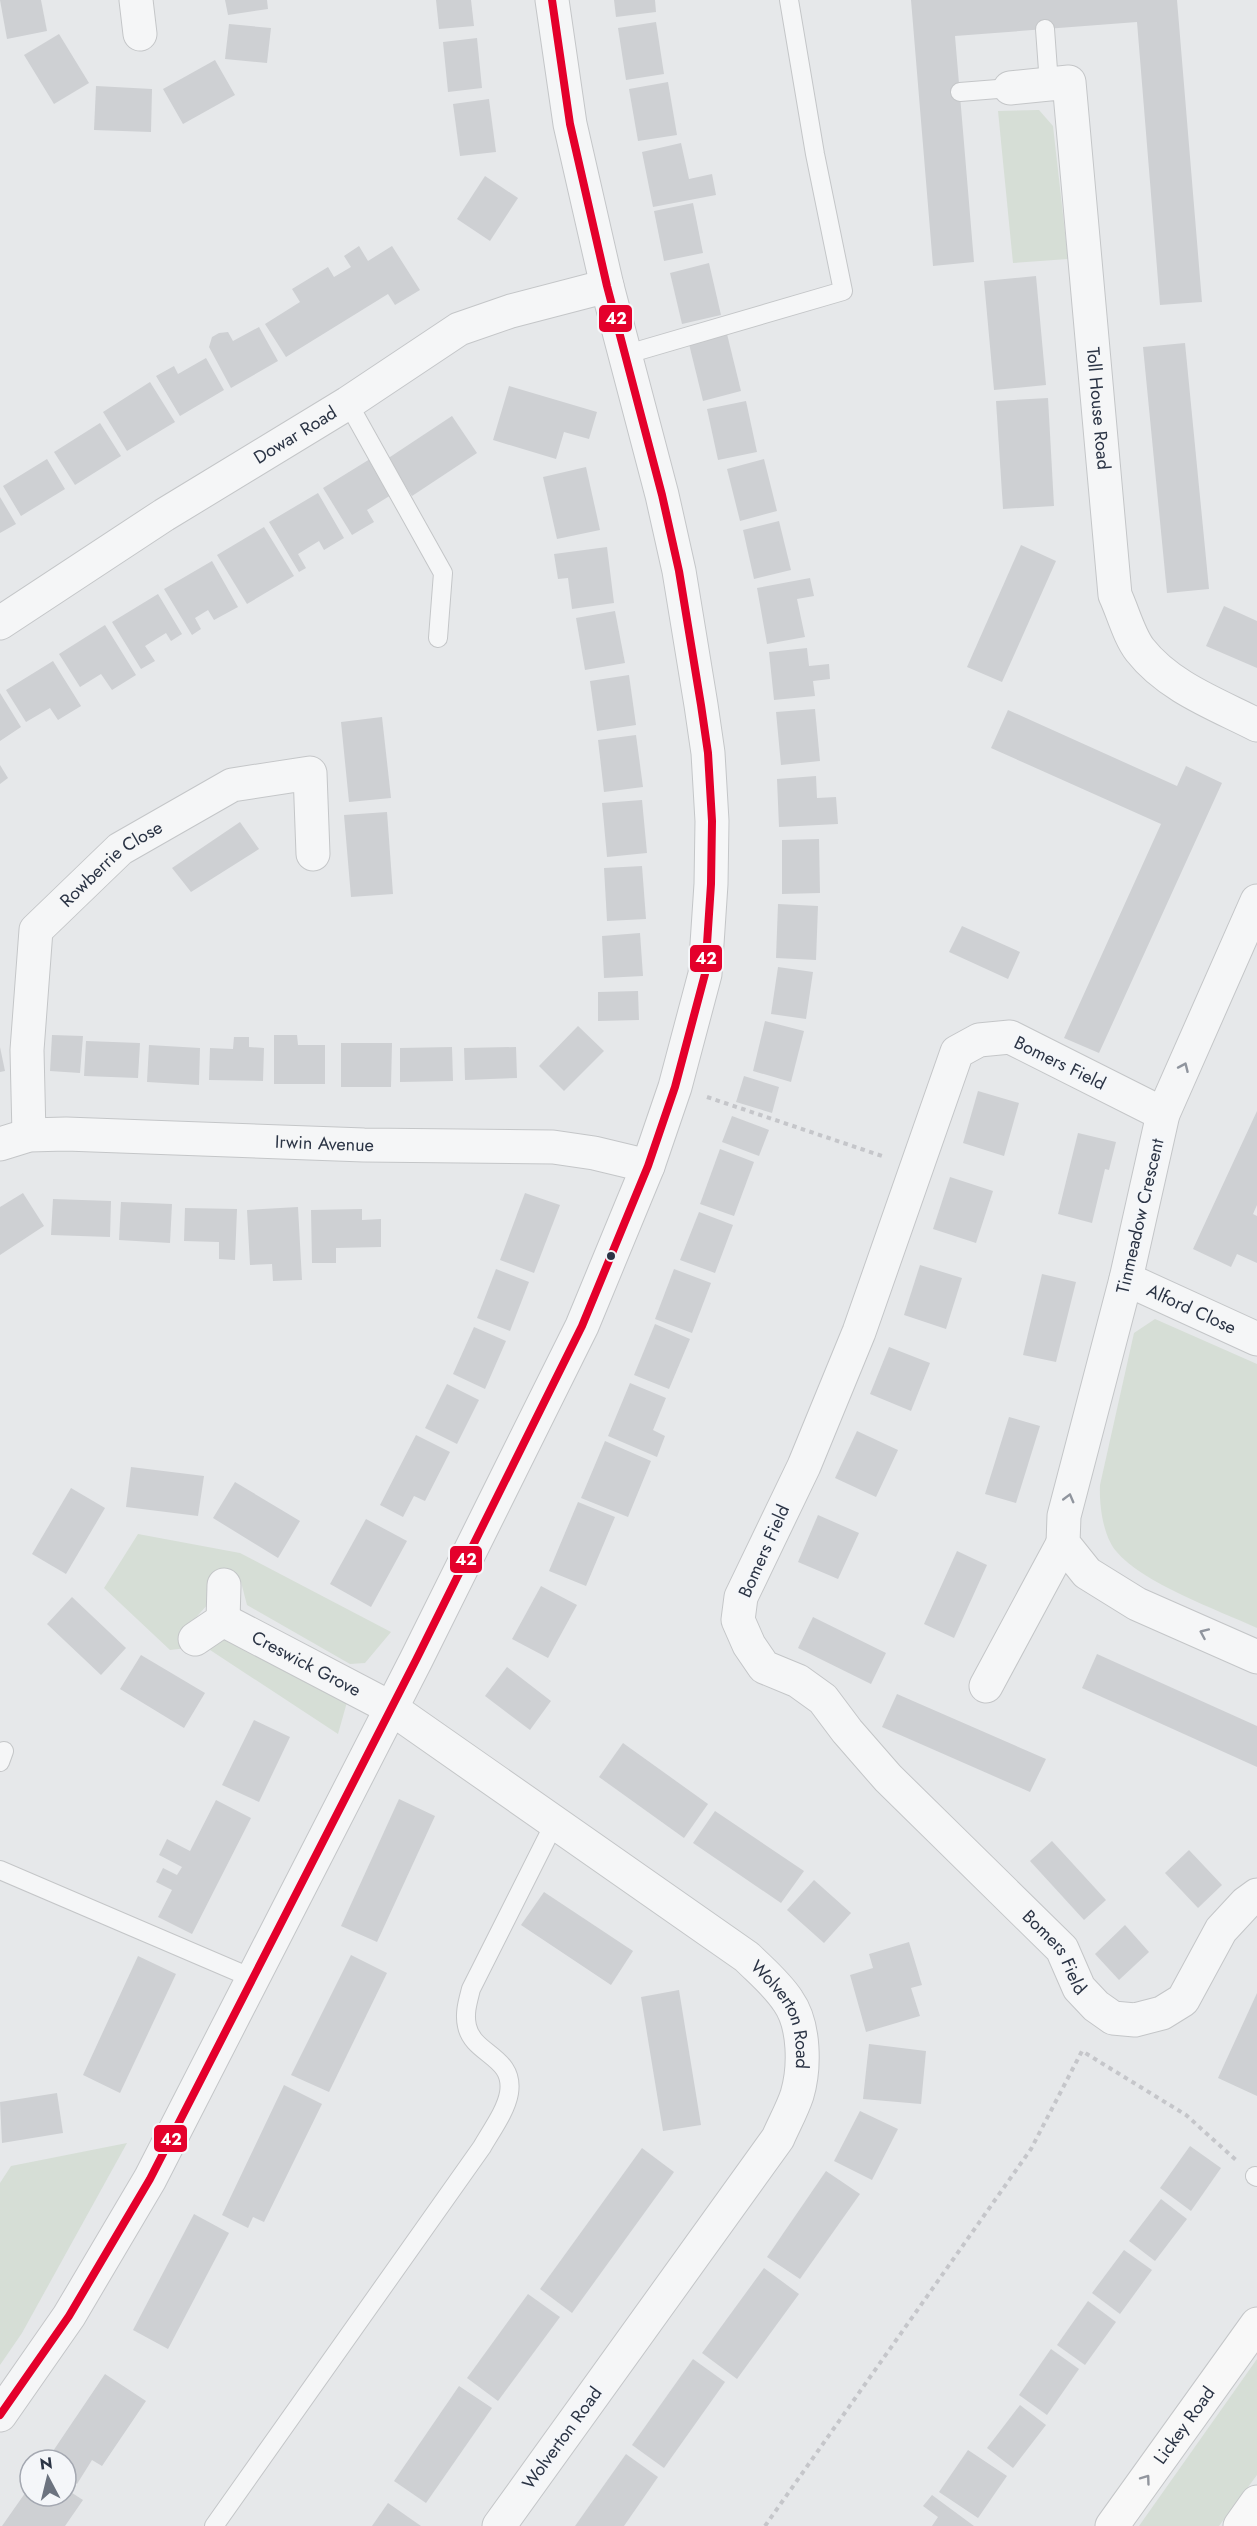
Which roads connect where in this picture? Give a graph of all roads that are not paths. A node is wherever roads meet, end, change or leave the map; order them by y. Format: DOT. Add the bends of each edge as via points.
graph roads {
  1 [pos="136,0"];
  2 [pos="552,0"];
  3 [pos="789,0"];
  4 [pos="1045,29"];
  5 [pos="140,34"];
  6 [pos="1049,84"];
  7 [pos="1010,87"];
  8 [pos="960,92"];
  9 [pos="607,286"];
  10 [pos="624,355"];
  11 [pos="348,403"];
  12 [pos="0,623"];
  13 [pos="438,638"];
  14 [pos="1257,725"];
  15 [pos="313,854"];
  16 [pos="1257,901"];
  17 [pos="1163,1114"];
  18 [pos="15,1139"];
  19 [pos="648,1166"];
  20 [pos="1126,1280"];
  21 [pos="1257,1340"];
  22 [pos="1062,1543"];
  23 [pos="224,1585"];
  24 [pos="223,1620"];
  25 [pos="195,1639"];
  26 [pos="1257,1657"];
  27 [pos="986,1686"];
  28 [pos="391,1708"];
  29 [pos="555,1822"];
  30 [pos="0,1870"];
  31 [pos="1257,1895"];
  32 [pos="252,1978"];
  33 [pos="1257,2324"];
  34 [pos="0,2415"];
  35 [pos="1257,2502"];
  36 [pos="214,2526"];
  37 [pos="499,2526"];
  38 [pos="1112,2526"];
  39 [pos="1240,2526"];
  1 -- 5 [label="street"];
  2 -- 9 [label="street" via="570,124"];
  3 -- 10 [label="lane" via="843,291"];
  4 -- 6 [label="lane"];
  6 -- 7 [label="street, Toll House Road"];
  6 -- 14 [label="street, Toll House Road" via="1069,82 1116,595 1139,649 1162,673"];
  7 -- 8 [label="lane"];
  9 -- 10 [label="street"];
  9 -- 11 [label="street, Dowar Road" via="459,329"];
  10 -- 19 [label="street" via="679,572 708,753 712,821 705,974 675,1087"];
  11 -- 12 [label="street, Dowar Road" via="164,515"];
  11 -- 13 [label="lane" via="443,573"];
  15 -- 18 [label="street, Rowberrie Close" via="310,773 232,785 120,849 36,930 27,1050"];
  17 -- 16 [label="street, Tinmeadow Crescent, one-way"];
  17 -- 20 [label="street, Tinmeadow Crescent"];
  17 -- 31 [label="street, Bomers Field" via="1010,1037 979,1040 957,1052 859,1332 804,1466 741,1597 738,1620 764,1667 798,1681 824,1699 888,1778 1062,1949 1079,1988 1113,2018 1135,2020 1161,2013 1183,2000 1221,1930"];
  18 -- 19 [label="street, Irwin Avenue" via="66,1134 553,1147"];
  19 -- 28 [label="street" via="582,1326"];
  20 -- 21 [label="street, Alford Close"];
  22 -- 20 [label="street, Tinmeadow Crescent, one-way" via="1064,1516"];
  26 -- 22 [label="street, one-way" via="1137,1604 1086,1573"];
  22 -- 27 [label="street, Tinmeadow Crescent"];
  23 -- 24 [label="street"];
  24 -- 25 [label="street"];
  24 -- 28 [label="street, Creswick Grove"];
  28 -- 29 [label="street, Wolverton Road"];
  28 -- 32 [label="street"];
  29 -- 36 [label="lane" via="471,1989 466,2009 467,2027 476,2043 501,2062 509,2077 509,2093 501,2114 482,2147"];
  29 -- 37 [label="street, Wolverton Road" via="747,1957 774,1982 793,2011 802,2061 797,2095 778,2138"];
  30 -- 32 [label="lane"];
  32 -- 34 [label="street" via="150,2179 69,2316"];
  38 -- 33 [label="main road, Lickey Road, one-way"];
  35 -- 39 [label="main road"];
}
